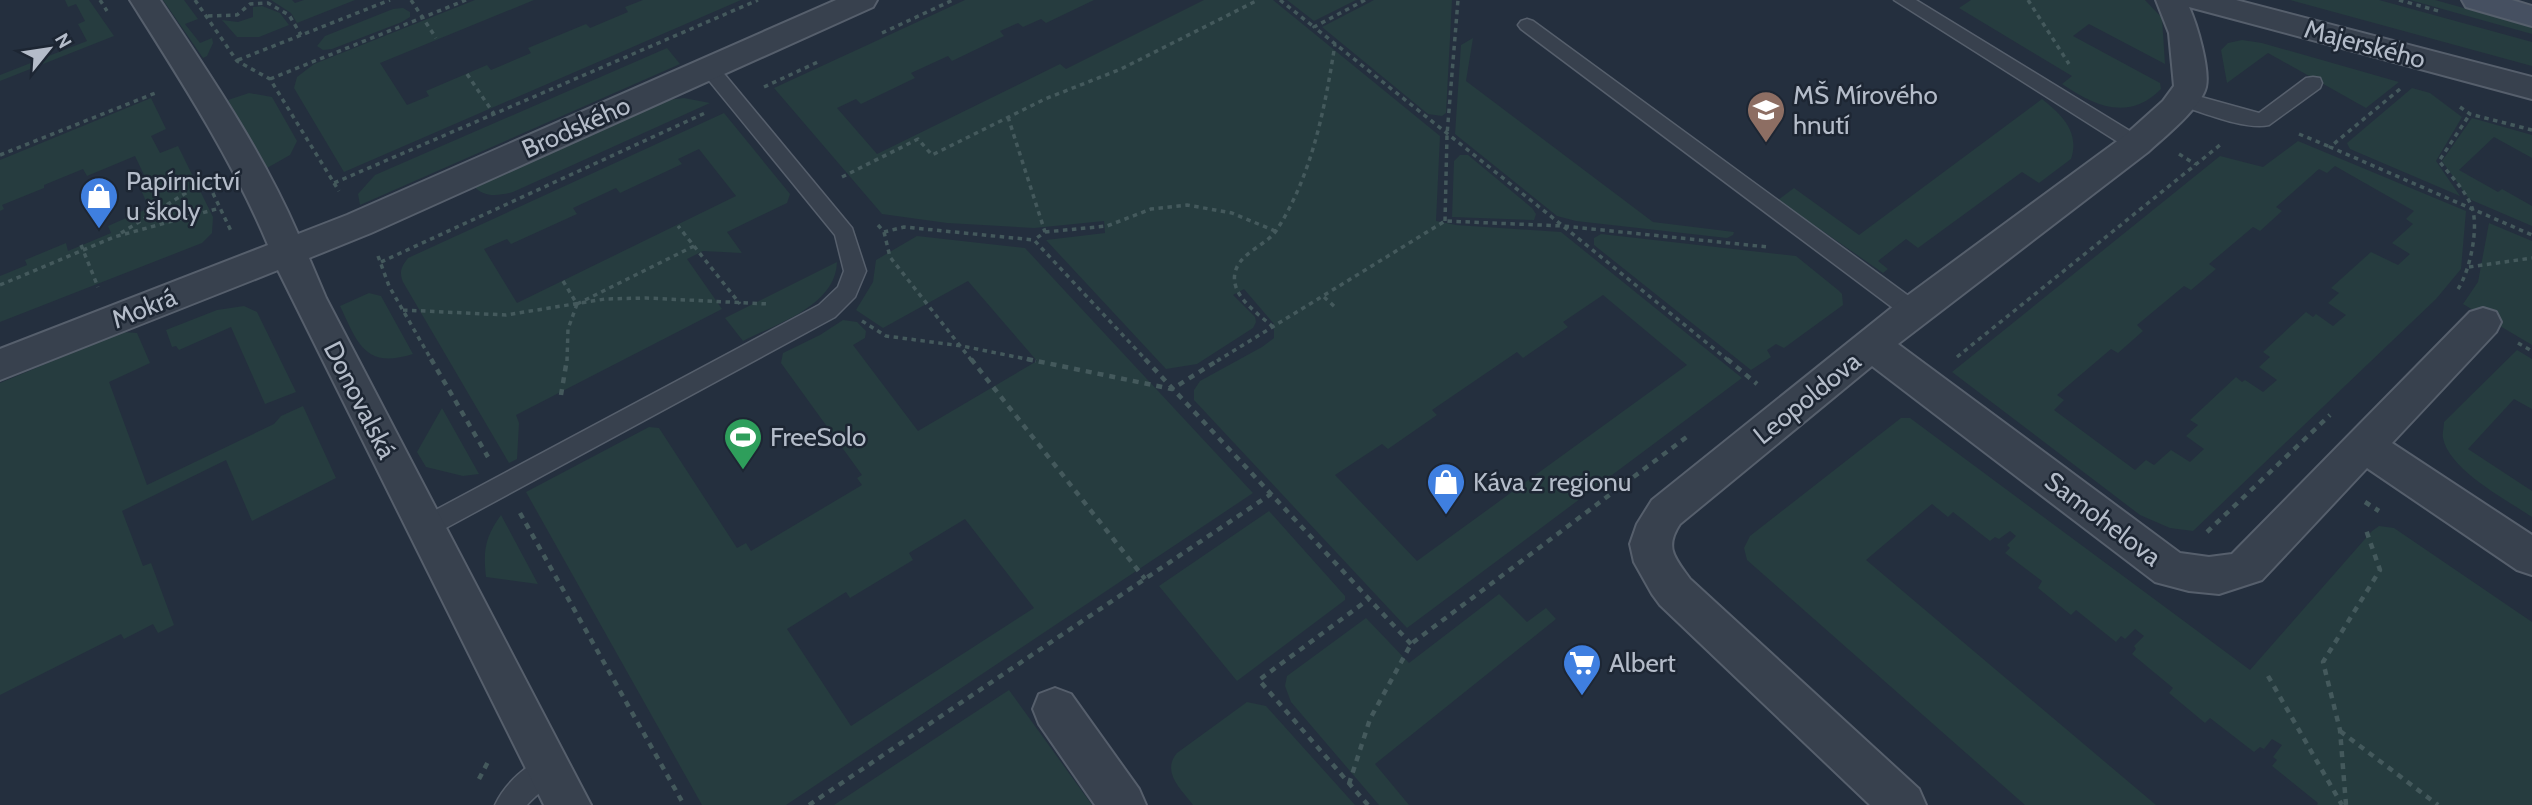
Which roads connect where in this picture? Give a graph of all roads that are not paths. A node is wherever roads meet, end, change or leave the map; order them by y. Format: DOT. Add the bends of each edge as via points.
graph roads {
  1 [pos="145,0"];
  2 [pos="862,0"];
  3 [pos="1903,0"];
  4 [pos="2171,0"];
  5 [pos="2199,0"];
  6 [pos="2477,0"];
  7 [pos="2532,16"];
  8 [pos="1527,25"];
  9 [pos="709,68"];
  10 [pos="2313,83"];
  11 [pos="2532,88"];
  12 [pos="2183,99"];
  13 [pos="2136,144"];
  14 [pos="288,251"];
  15 [pos="1913,312"];
  16 [pos="2483,322"];
  17 [pos="1871,345"];
  18 [pos="0,365"];
  19 [pos="2364,445"];
  20 [pos="424,528"];
  21 [pos="2532,557"];
  22 [pos="1055,709"];
  23 [pos="549,768"];
  24 [pos="509,805"];
  25 [pos="568,805"];
  26 [pos="1123,805"];
  27 [pos="1903,805"];
  1 -- 14 [label="street, Donovalská" via="267,202"];
  2 -- 9 [label="street, Brodského"];
  3 -- 13 [label="lane"];
  4 -- 12 [label="street" via="2186,33 2190,87"];
  5 -- 11 [label="street, Majerského"];
  6 -- 7 [label="main road"];
  8 -- 15 [label="lane"];
  9 -- 14 [label="street, Brodského" via="359,224"];
  9 -- 20 [label="lane" via="845,233 855,271 847,291 827,311"];
  10 -- 12 [label="lane" via="2262,120"];
  12 -- 13 [label="street, Leopoldova"];
  13 -- 15 [label="street, Leopoldova"];
  14 -- 18 [label="street, Mokrá"];
  14 -- 20 [label="street, Donovalská"];
  15 -- 17 [label="street, Leopoldova"];
  16 -- 19 [label="street, Samohelova"];
  17 -- 19 [label="street, Samohelova" via="2170,569 2217,575 2247,567"];
  17 -- 27 [label="street, Leopoldova" via="1666,512 1653,529 1650,548 1675,592"];
  19 -- 21 [label="street"];
  20 -- 23 [label="street, Donovalská"];
  22 -- 26 [label="street"];
  23 -- 24 [label="lane"];
  23 -- 25 [label="street, Donovalská"];
}
